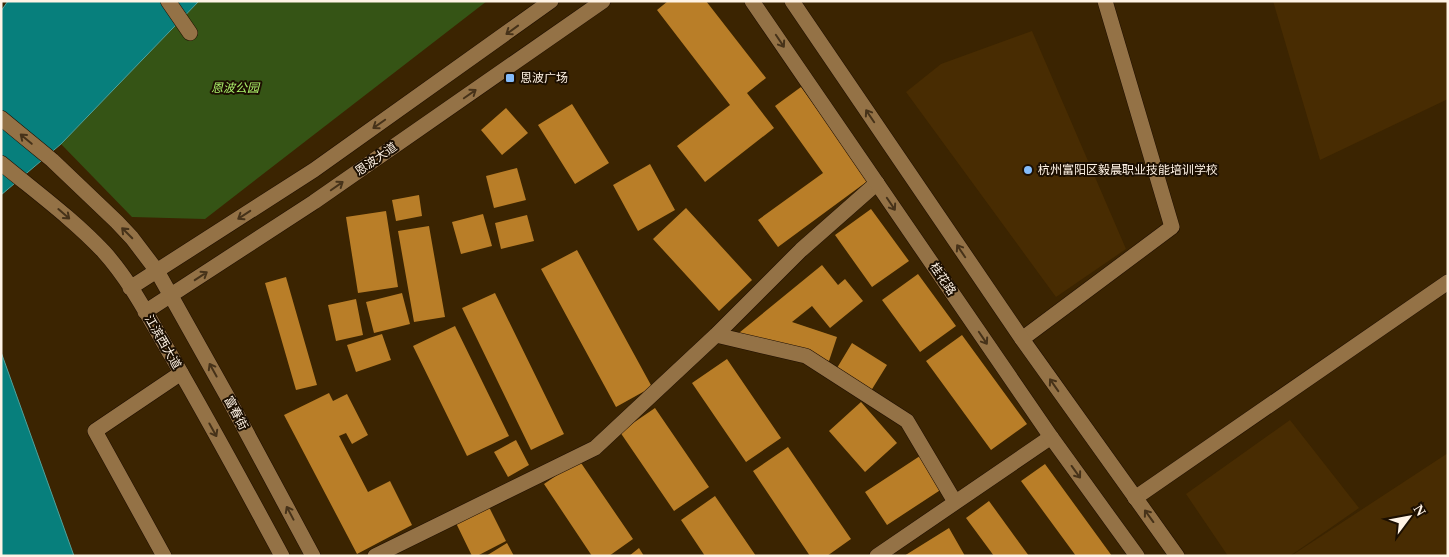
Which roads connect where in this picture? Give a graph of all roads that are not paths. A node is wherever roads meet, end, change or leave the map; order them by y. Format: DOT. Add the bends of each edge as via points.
graph roads {
  1 [pos="168,1"];
  2 [pos="551,1"];
  3 [pos="603,1"];
  4 [pos="752,1"];
  5 [pos="792,1"];
  6 [pos="1105,1"];
  7 [pos="190,33"];
  8 [pos="1,118"];
  9 [pos="1,163"];
  10 [pos="877,183"];
  11 [pos="157,271"];
  12 [pos="1448,282"];
  13 [pos="130,288"];
  14 [pos="172,296"];
  15 [pos="145,312"];
  16 [pos="716,335"];
  17 [pos="1022,339"];
  18 [pos="181,374"];
  19 [pos="1051,437"];
  20 [pos="1135,498"];
  21 [pos="955,502"];
  22 [pos="164,556"];
  23 [pos="282,556"];
  24 [pos="313,556"];
  25 [pos="376,556"];
  26 [pos="877,556"];
  27 [pos="1137,556"];
  28 [pos="1177,556"];
  1 -- 7 [label="main road"];
  2 -- 11 [label="main road, one-way" via="314,170"];
  14 -- 3 [label="main road, 恩波大道, one-way" via="314,202"];
  4 -- 10 [label="main road, 桂花路, one-way"];
  17 -- 5 [label="main road, one-way"];
  6 -- 17 [label="main road" via="1172,227"];
  11 -- 8 [label="main road, one-way" via="132,238 52,160"];
  9 -- 13 [label="main road, 江滨西大道, one-way" via="65,214 105,253"];
  10 -- 16 [label="main road" via="801,250"];
  10 -- 19 [label="main road, 桂花路, one-way"];
  11 -- 13 [label="main road"];
  11 -- 14 [label="main road, 富春街"];
  12 -- 20 [label="main road"];
  13 -- 15 [label="main road, 江滨西大道"];
  14 -- 15 [label="main road, 恩波大道"];
  24 -- 14 [label="main road, 富春街, one-way"];
  15 -- 18 [label="main road, 江滨西大道"];
  16 -- 21 [label="main road" via="806,356 907,421"];
  16 -- 25 [label="main road" via="595,448"];
  20 -- 17 [label="main road, one-way"];
  18 -- 22 [label="main road" via="95,431"];
  18 -- 23 [label="main road, 江滨西大道, one-way"];
  19 -- 21 [label="main road"];
  19 -- 27 [label="main road, 桂花路, one-way"];
  28 -- 20 [label="main road, one-way"];
  21 -- 26 [label="main road"];
}
